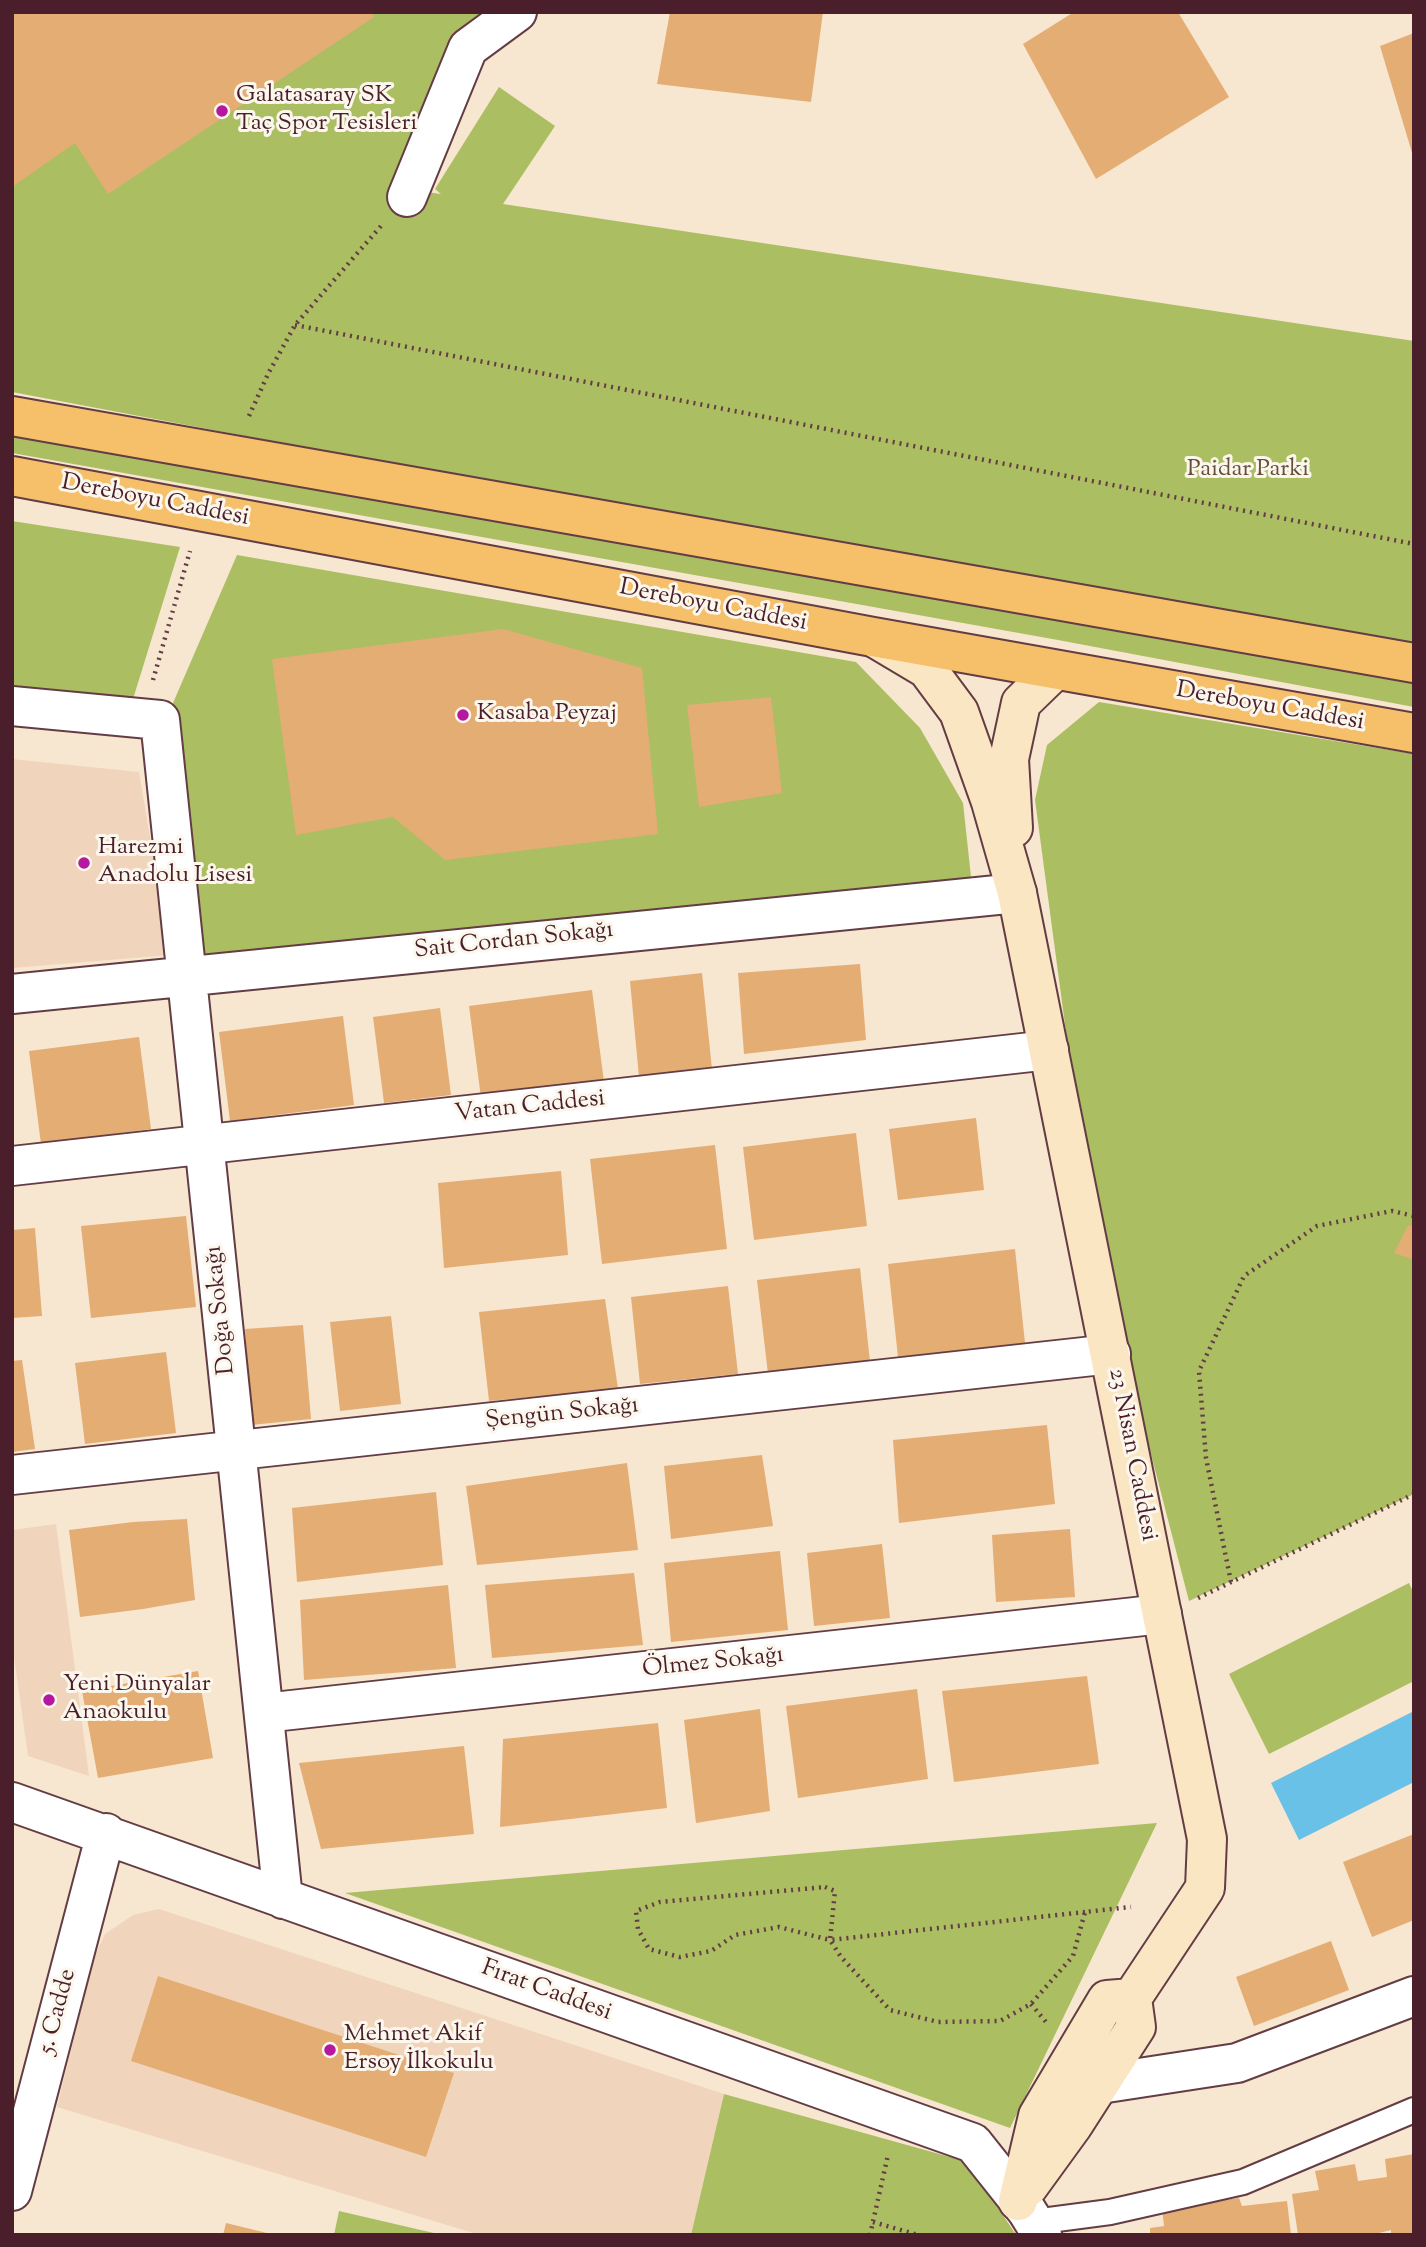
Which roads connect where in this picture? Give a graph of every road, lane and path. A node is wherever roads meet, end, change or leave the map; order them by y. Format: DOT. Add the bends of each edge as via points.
graph roads {
  1 [pos="517,12"];
  2 [pos="407,197"];
  3 [pos="295,325"];
  4 [pos="12,416"];
  5 [pos="246,422"];
  6 [pos="12,475"];
  7 [pos="193,540"];
  8 [pos="1414,544"];
  9 [pos="873,637"];
  10 [pos="1414,663"];
  11 [pos="1055,670"];
  12 [pos="12,706"];
  13 [pos="151,719"];
  14 [pos="1414,733"];
  15 [pos="1017,893"];
  16 [pos="187,974"];
  17 [pos="12,994"];
  18 [pos="1049,1050"];
  19 [pos="204,1144"];
  20 [pos="12,1166"];
  21 [pos="1414,1216"];
  22 [pos="1111,1354"];
  23 [pos="237,1450"];
  24 [pos="12,1475"];
  25 [pos="1414,1494"];
  26 [pos="1231,1582"];
  27 [pos="1162,1614"];
  28 [pos="264,1713"];
  29 [pos="12,1802"];
  30 [pos="106,1833"];
  31 [pos="283,1899"];
  32 [pos="1131,1907"];
  33 [pos="1085,1912"];
  34 [pos="830,1940"];
  35 [pos="1414,1996"];
  36 [pos="1132,1998"];
  37 [pos="1100,2084"];
  38 [pos="1414,2110"];
  39 [pos="897,2116"];
  40 [pos="12,2191"];
  41 [pos="1032,2219"];
  42 [pos="873,2222"];
  43 [pos="870,2235"];
  44 [pos="918,2235"];
  1 -- 2 [label="street" via="468,48"];
  2 -- 3 [label="path"];
  3 -- 5 [label="path"];
  3 -- 8 [label="path"];
  4 -- 10 [label="main road"];
  6 -- 9 [label="main road, Dereboyu Caddesi"];
  7 -- 13 [label="path"];
  9 -- 11 [label="main road, Dereboyu Caddesi"];
  9 -- 15 [label="street" via="927,669 959,712"];
  11 -- 14 [label="main road, Dereboyu Caddesi"];
  11 -- 15 [label="street" via="1021,703 1009,759"];
  12 -- 13 [label="street"];
  13 -- 16 [label="street, Doğa Sokağı"];
  15 -- 16 [label="street, Sait Cordan Sokağı"];
  15 -- 18 [label="street, 23 Nisan Caddesi"];
  16 -- 17 [label="street, Sait Cordan Sokağı"];
  16 -- 19 [label="street, Doğa Sokağı"];
  18 -- 19 [label="street, Vatan Caddesi"];
  18 -- 22 [label="street, 23 Nisan Caddesi"];
  19 -- 20 [label="street, Vatan Caddesi"];
  19 -- 23 [label="street, Doğa Sokağı"];
  21 -- 26 [label="path" via="1392,1211 1317,1226 1244,1276 1199,1371 1206,1458"];
  22 -- 23 [label="street, Şengün Sokağı"];
  22 -- 27 [label="street, 23 Nisan Caddesi"];
  23 -- 24 [label="street, Şengün Sokağı"];
  23 -- 28 [label="street, Doğa Sokağı"];
  25 -- 26 [label="path"];
  26 -- 27 [label="path"];
  27 -- 28 [label="street, Ölmez Sokağı"];
  27 -- 36 [label="street, 23 Nisan Caddesi" via="1207,1839 1205,1888"];
  28 -- 31 [label="street, Doğa Sokağı"];
  29 -- 30 [label="street, Fırat Caddesi"];
  30 -- 31 [label="street, Fırat Caddesi"];
  30 -- 40 [label="street, 5. Cadde"];
  31 -- 39 [label="street, Fırat Caddesi"];
  32 -- 33 [label="path"];
  33 -- 34 [label="path"];
  33 -- 34 [label="path" via="1073,1956 1031,2004 1000,2021 938,2022 890,2010"];
  34 -- 34 [label="path" via="835,1891 825,1887 660,1902 636,1911 638,1929 649,1949 680,1957 711,1951 736,1935 779,1927"];
  35 -- 37 [label="street" via="1237,2063"];
  36 -- 37 [label="street" via="1136,2026"];
  36 -- 41 [label="street" via="1107,2000 1038,2116"];
  37 -- 41 [label="street" via="1073,2125"];
  38 -- 41 [label="lane" via="1243,2182 1110,2212"];
  39 -- 41 [label="street, Fırat Caddesi" via="973,2143"];
  39 -- 42 [label="path"];
  42 -- 43 [label="path"];
  42 -- 44 [label="path"];
}
